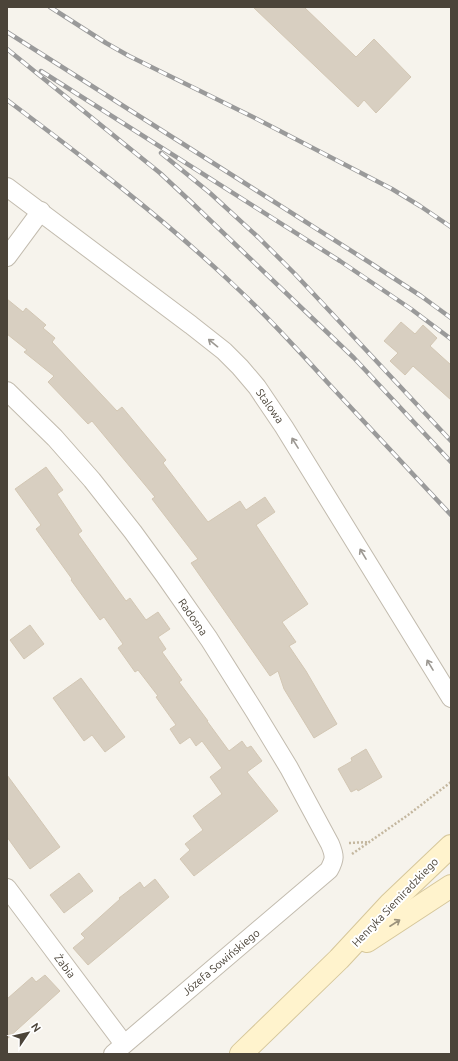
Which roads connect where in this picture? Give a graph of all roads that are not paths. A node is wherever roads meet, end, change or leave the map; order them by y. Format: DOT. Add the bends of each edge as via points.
graph roads {
  1 [pos="7,187"];
  2 [pos="41,211"];
  3 [pos="7,257"];
  4 [pos="7,391"];
  5 [pos="451,698"];
  6 [pos="451,846"];
  7 [pos="329,870"];
  8 [pos="451,886"];
  9 [pos="7,888"];
  10 [pos="339,959"];
  11 [pos="118,1049"];
  12 [pos="241,1054"];
  1 -- 2 [label="street, Stalowa"];
  2 -- 3 [label="street"];
  5 -- 2 [label="street, Stalowa, one-way" via="284,426 257,387 224,351"];
  4 -- 7 [label="street, Radosna" via="55,438 92,480 209,639 289,768 330,844 335,857"];
  6 -- 10 [label="main road, Henryka Siemiradzkiego" via="390,904"];
  7 -- 11 [label="street, Józefa Sowińskiego"];
  10 -- 8 [label="main road, Henryka Siemiradzkiego, one-way"];
  9 -- 11 [label="street, Żabia"];
  10 -- 12 [label="main road, Henryka Siemiradzkiego"];
}
